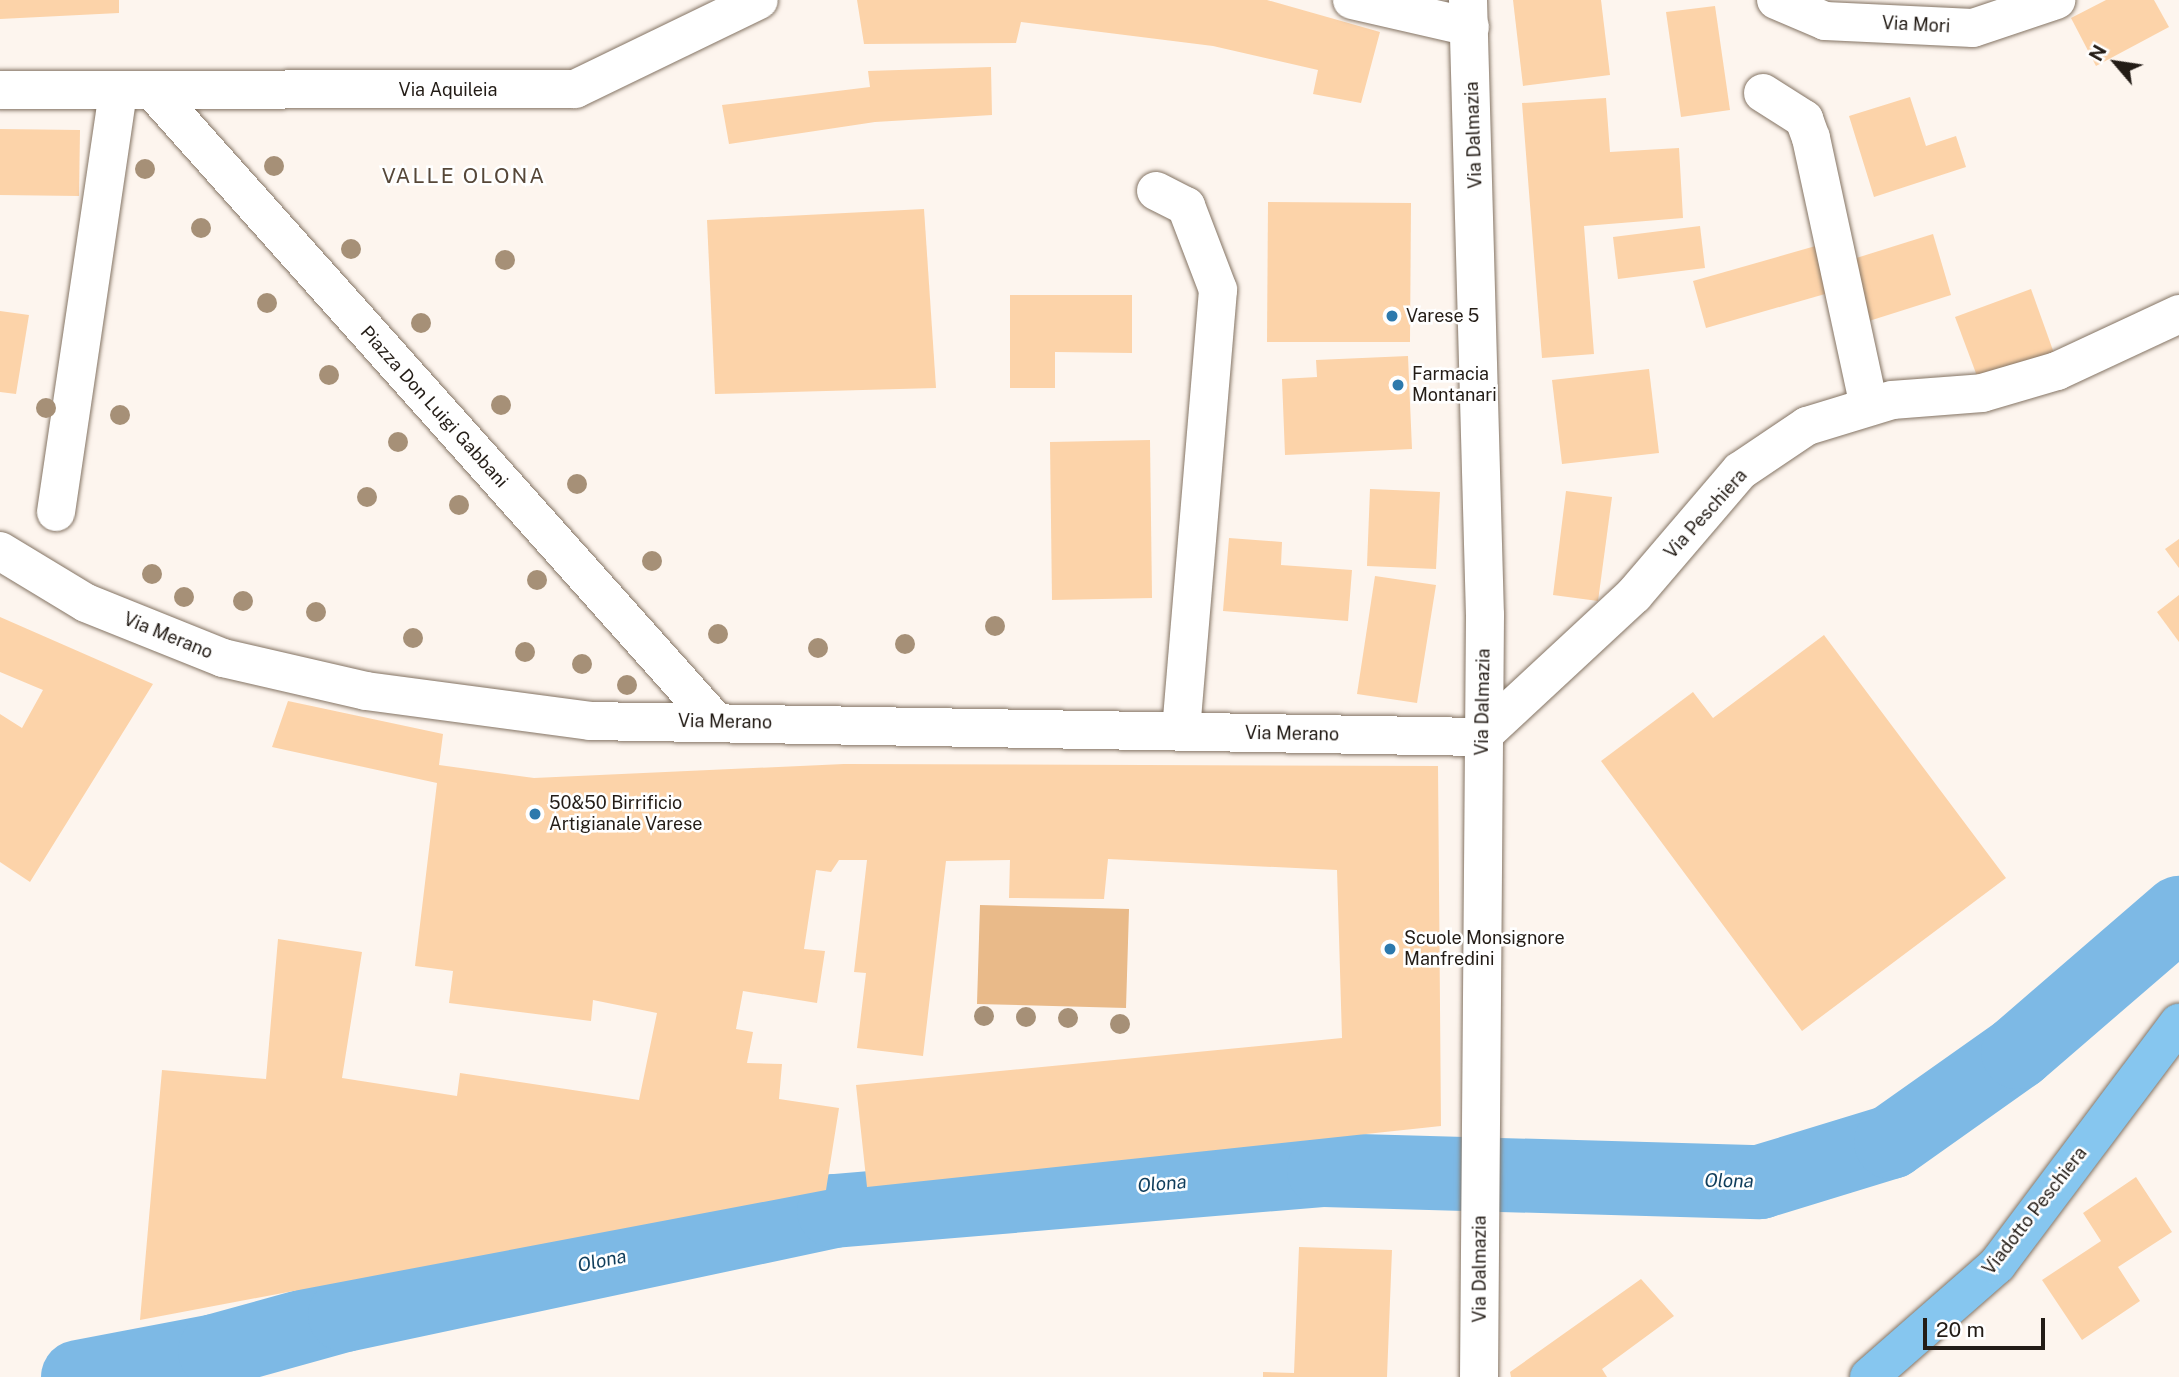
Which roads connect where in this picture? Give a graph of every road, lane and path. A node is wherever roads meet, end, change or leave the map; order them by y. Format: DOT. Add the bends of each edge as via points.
graph roads {
  1 [pos="759,0"];
  2 [pos="1352,0"];
  3 [pos="1776,0"];
  4 [pos="2056,0"];
  5 [pos="1469,13"];
  6 [pos="0,90"];
  7 [pos="136,92"];
  8 [pos="1763,93"];
  9 [pos="1156,191"];
  10 [pos="2179,314"];
  11 [pos="1869,406"];
  12 [pos="57,512"];
  13 [pos="0,551"];
  14 [pos="715,721"];
  15 [pos="1181,731"];
  16 [pos="1481,737"];
  17 [pos="2179,1023"];
  18 [pos="1479,1377"];
  19 [pos="1868,1377"];
  1 -- 7 [label="street, Via Aquileia" via="575,89"];
  2 -- 5 [label="street"];
  3 -- 4 [label="street, Via Mori" via="1825,21 1973,28"];
  5 -- 16 [label="street, Via Dalmazia" via="1485,615"];
  6 -- 7 [label="street, Via Aquileia"];
  7 -- 12 [label="street"];
  7 -- 14 [label="street, Piazza Don Luigi Gabbani"];
  8 -- 11 [label="street" via="1804,119 1811,138"];
  9 -- 15 [label="street" via="1186,206 1218,290"];
  10 -- 11 [label="street, Via Peschiera" via="2057,371 2007,386"];
  11 -- 16 [label="street, Via Peschiera" via="1807,426 1740,471 1634,595"];
  13 -- 14 [label="street, Via Merano" via="86,603 223,658 366,691 590,721"];
  14 -- 15 [label="street, Via Merano"];
  15 -- 16 [label="street, Via Merano"];
  16 -- 18 [label="street, Via Dalmazia"];
  17 -- 19 [label="main road, Viadotto Peschiera" via="1997,1265"];
}
